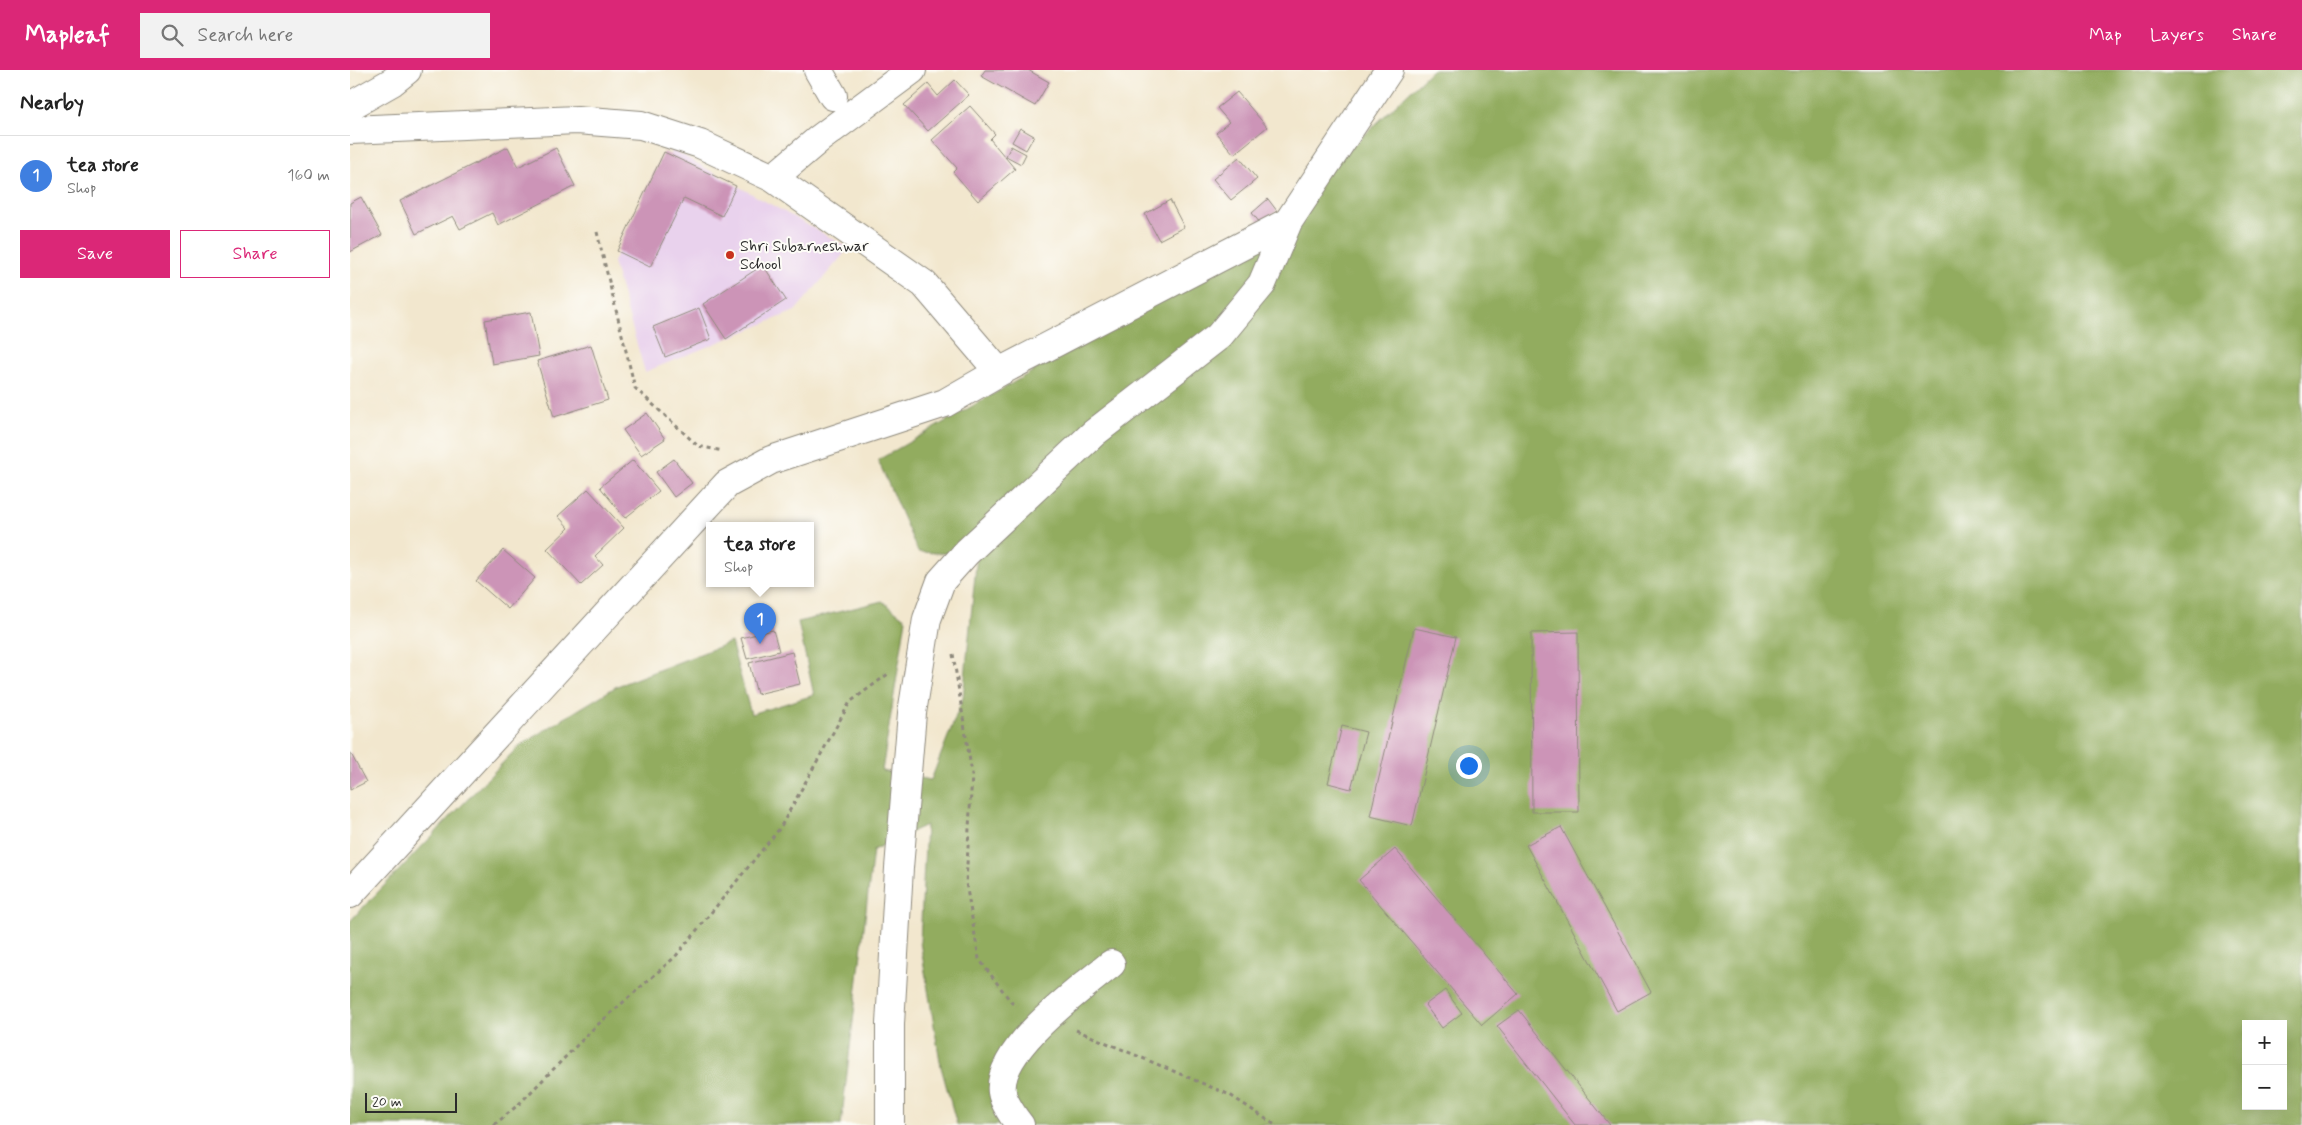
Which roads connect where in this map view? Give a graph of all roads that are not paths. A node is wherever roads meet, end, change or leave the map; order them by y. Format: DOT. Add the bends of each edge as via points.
graph roads {
  1 [pos="407,70"];
  2 [pos="818,70"];
  3 [pos="912,70"];
  4 [pos="1389,70"];
  5 [pos="833,96"];
  6 [pos="350,106"];
  7 [pos="350,130"];
  8 [pos="773,178"];
  9 [pos="1288,222"];
  10 [pos="999,372"];
  11 [pos="350,894"];
  12 [pos="1111,964"];
  13 [pos="890,1125"];
  14 [pos="1020,1125"];
  1 -- 6 [label="street"];
  2 -- 5 [label="street"];
  3 -- 8 [label="street" via="819,139"];
  4 -- 9 [label="street"];
  7 -- 8 [label="street" via="577,120 641,125 700,144"];
  8 -- 10 [label="street" via="924,284"];
  9 -- 10 [label="street"];
  9 -- 13 [label="street" via="1262,284 1219,336 1094,433 967,552 941,581 927,619 912,713 890,1024"];
  10 -- 11 [label="street" via="945,403 771,460 727,484"];
  12 -- 14 [label="street" via="1045,1017 1015,1054 1004,1075 1002,1092"];
}
